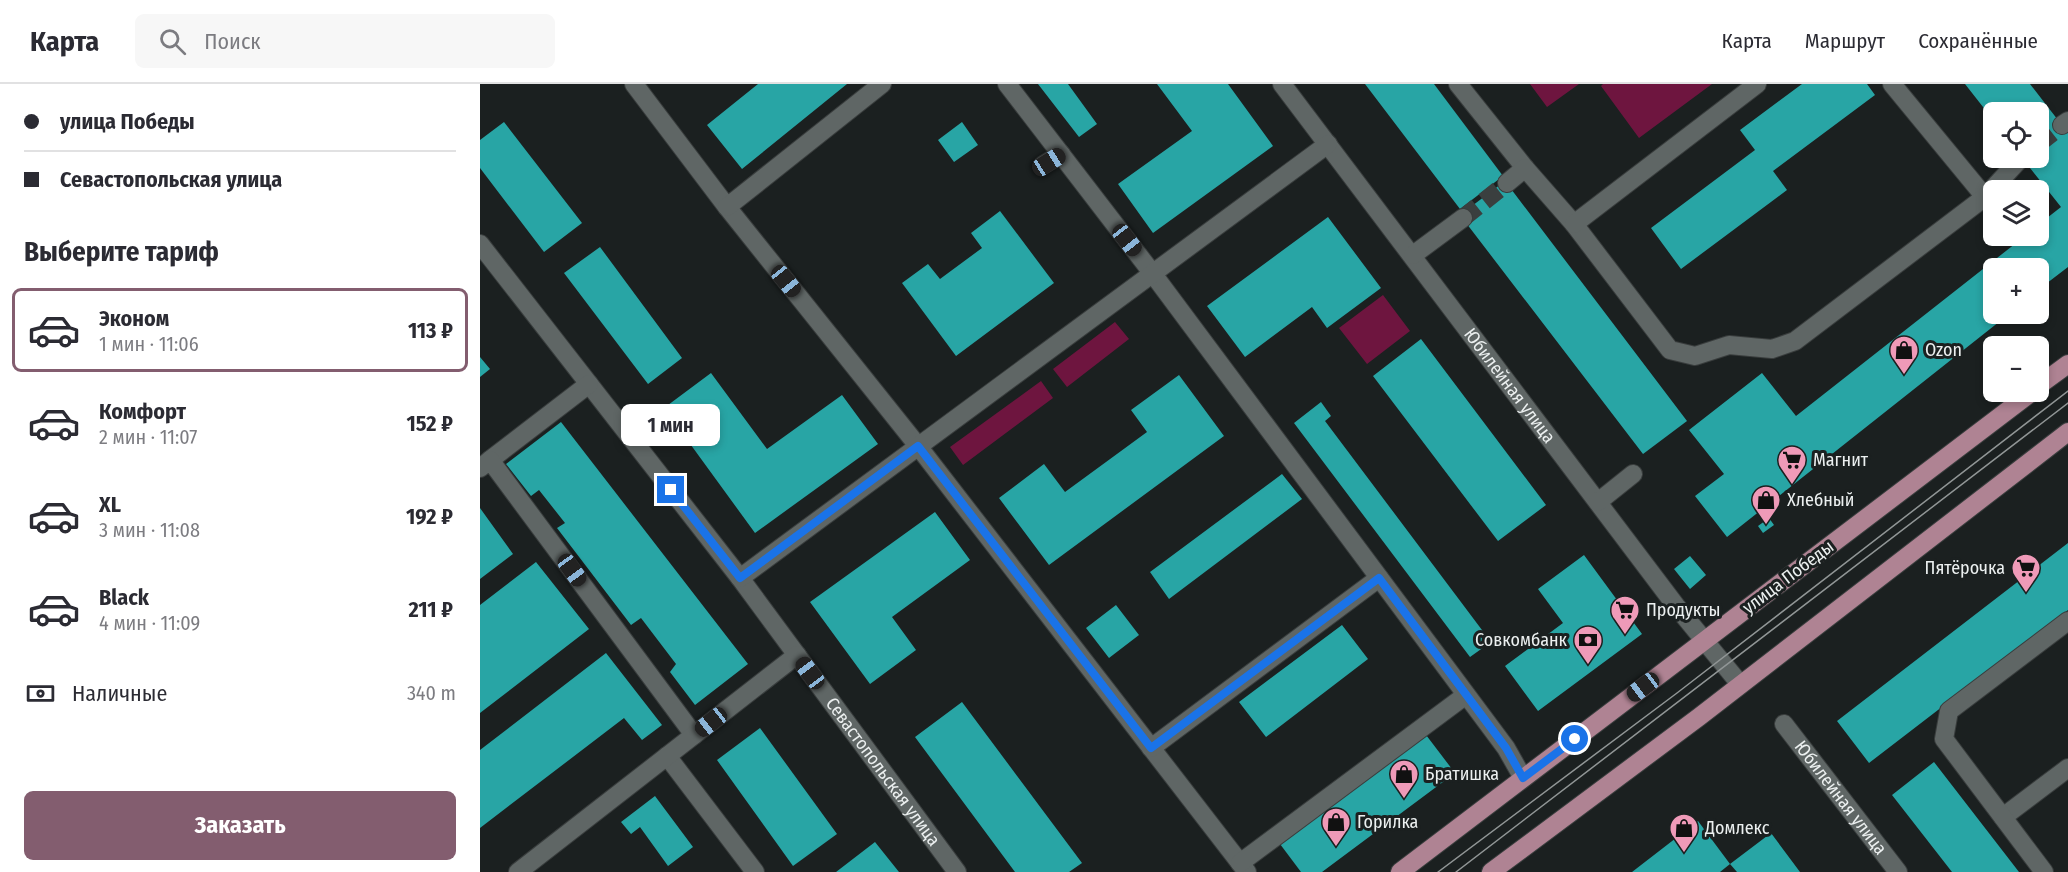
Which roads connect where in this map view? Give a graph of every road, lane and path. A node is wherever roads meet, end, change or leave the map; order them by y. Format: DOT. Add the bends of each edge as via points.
graph roads {
  1 [pos="634,84"];
  2 [pos="882,84"];
  3 [pos="1008,84"];
  4 [pos="1282,84"];
  5 [pos="1458,84"];
  6 [pos="1758,84"];
  7 [pos="1892,84"];
  8 [pos="1328,144"];
  9 [pos="1061,154"];
  10 [pos="1043,165"];
  11 [pos="1525,168"];
  12 [pos="2012,168"];
  13 [pos="2001,180"];
  14 [pos="1507,183"];
  15 [pos="1983,195"];
  16 [pos="1983,199"];
  17 [pos="727,207"];
  18 [pos="1463,218"];
  19 [pos="1574,224"];
  20 [pos="480,243"];
  21 [pos="1413,255"];
  22 [pos="1153,274"];
  23 [pos="2068,364"];
  24 [pos="2049,378"];
  25 [pos="589,384"];
  26 [pos="2019,402"];
  27 [pos="2068,432"];
  28 [pos="918,446"];
  29 [pos="485,464"];
  30 [pos="1633,474"];
  31 [pos="1598,502"];
  32 [pos="740,578"];
  33 [pos="1379,578"];
  34 [pos="2068,621"];
  35 [pos="1703,642"];
  36 [pos="796,655"];
  37 [pos="1740,684"];
  38 [pos="1466,695"];
  39 [pos="1784,724"];
  40 [pos="694,735"];
  41 [pos="1151,748"];
  42 [pos="667,756"];
  43 [pos="2068,768"];
  44 [pos="1523,778"];
  45 [pos="2003,817"];
  46 [pos="1244,868"];
  47 [pos="518,872"];
  48 [pos="755,872"];
  49 [pos="957,872"];
  50 [pos="1400,872"];
  51 [pos="1491,872"];
  52 [pos="1898,872"];
  53 [pos="2044,872"];
  1 -- 17 [label="street"];
  2 -- 17 [label="street"];
  3 -- 9 [label="street"];
  4 -- 8 [label="street, Юбилейная улица"];
  5 -- 11 [label="street"];
  6 -- 19 [label="street"];
  7 -- 15 [label="street"];
  8 -- 21 [label="street, Юбилейная улица"];
  8 -- 22 [label="street"];
  9 -- 10 [label="street"];
  9 -- 22 [label="street"];
  11 -- 14 [label="street"];
  11 -- 19 [label="street"];
  12 -- 13 [label="street"];
  16 -- 19 [label="street" via="1795,341 1772,349 1729,345 1695,356 1670,351"];
  17 -- 28 [label="street"];
  18 -- 21 [label="street"];
  20 -- 25 [label="street, Севастопольская улица"];
  21 -- 31 [label="street, Юбилейная улица"];
  22 -- 28 [label="street"];
  22 -- 33 [label="street"];
  23 -- 24 [label="main road"];
  25 -- 29 [label="street"];
  25 -- 32 [label="street, Севастопольская улица"];
  26 -- 35 [label="main road, улица Победы"];
  27 -- 37 [label="main road"];
  28 -- 32 [label="street"];
  28 -- 41 [label="street"];
  29 -- 40 [label="street"];
  30 -- 31 [label="street"];
  31 -- 35 [label="street, Юбилейная улица"];
  32 -- 36 [label="street, Севастопольская улица"];
  33 -- 38 [label="street"];
  33 -- 41 [label="street"];
  34 -- 45 [label="street" via="1949,711 1944,739"];
  35 -- 37 [label="street, Юбилейная улица"];
  35 -- 44 [label="main road, улица Победы"];
  36 -- 40 [label="street"];
  36 -- 49 [label="street, Севастопольская улица"];
  37 -- 51 [label="main road"];
  38 -- 44 [label="street"];
  38 -- 46 [label="street"];
  39 -- 52 [label="street, Юбилейная улица"];
  40 -- 42 [label="street"];
  41 -- 46 [label="street"];
  42 -- 47 [label="street"];
  42 -- 48 [label="street"];
  43 -- 45 [label="street"];
  44 -- 50 [label="main road, улица Победы"];
  45 -- 53 [label="street"];
}
